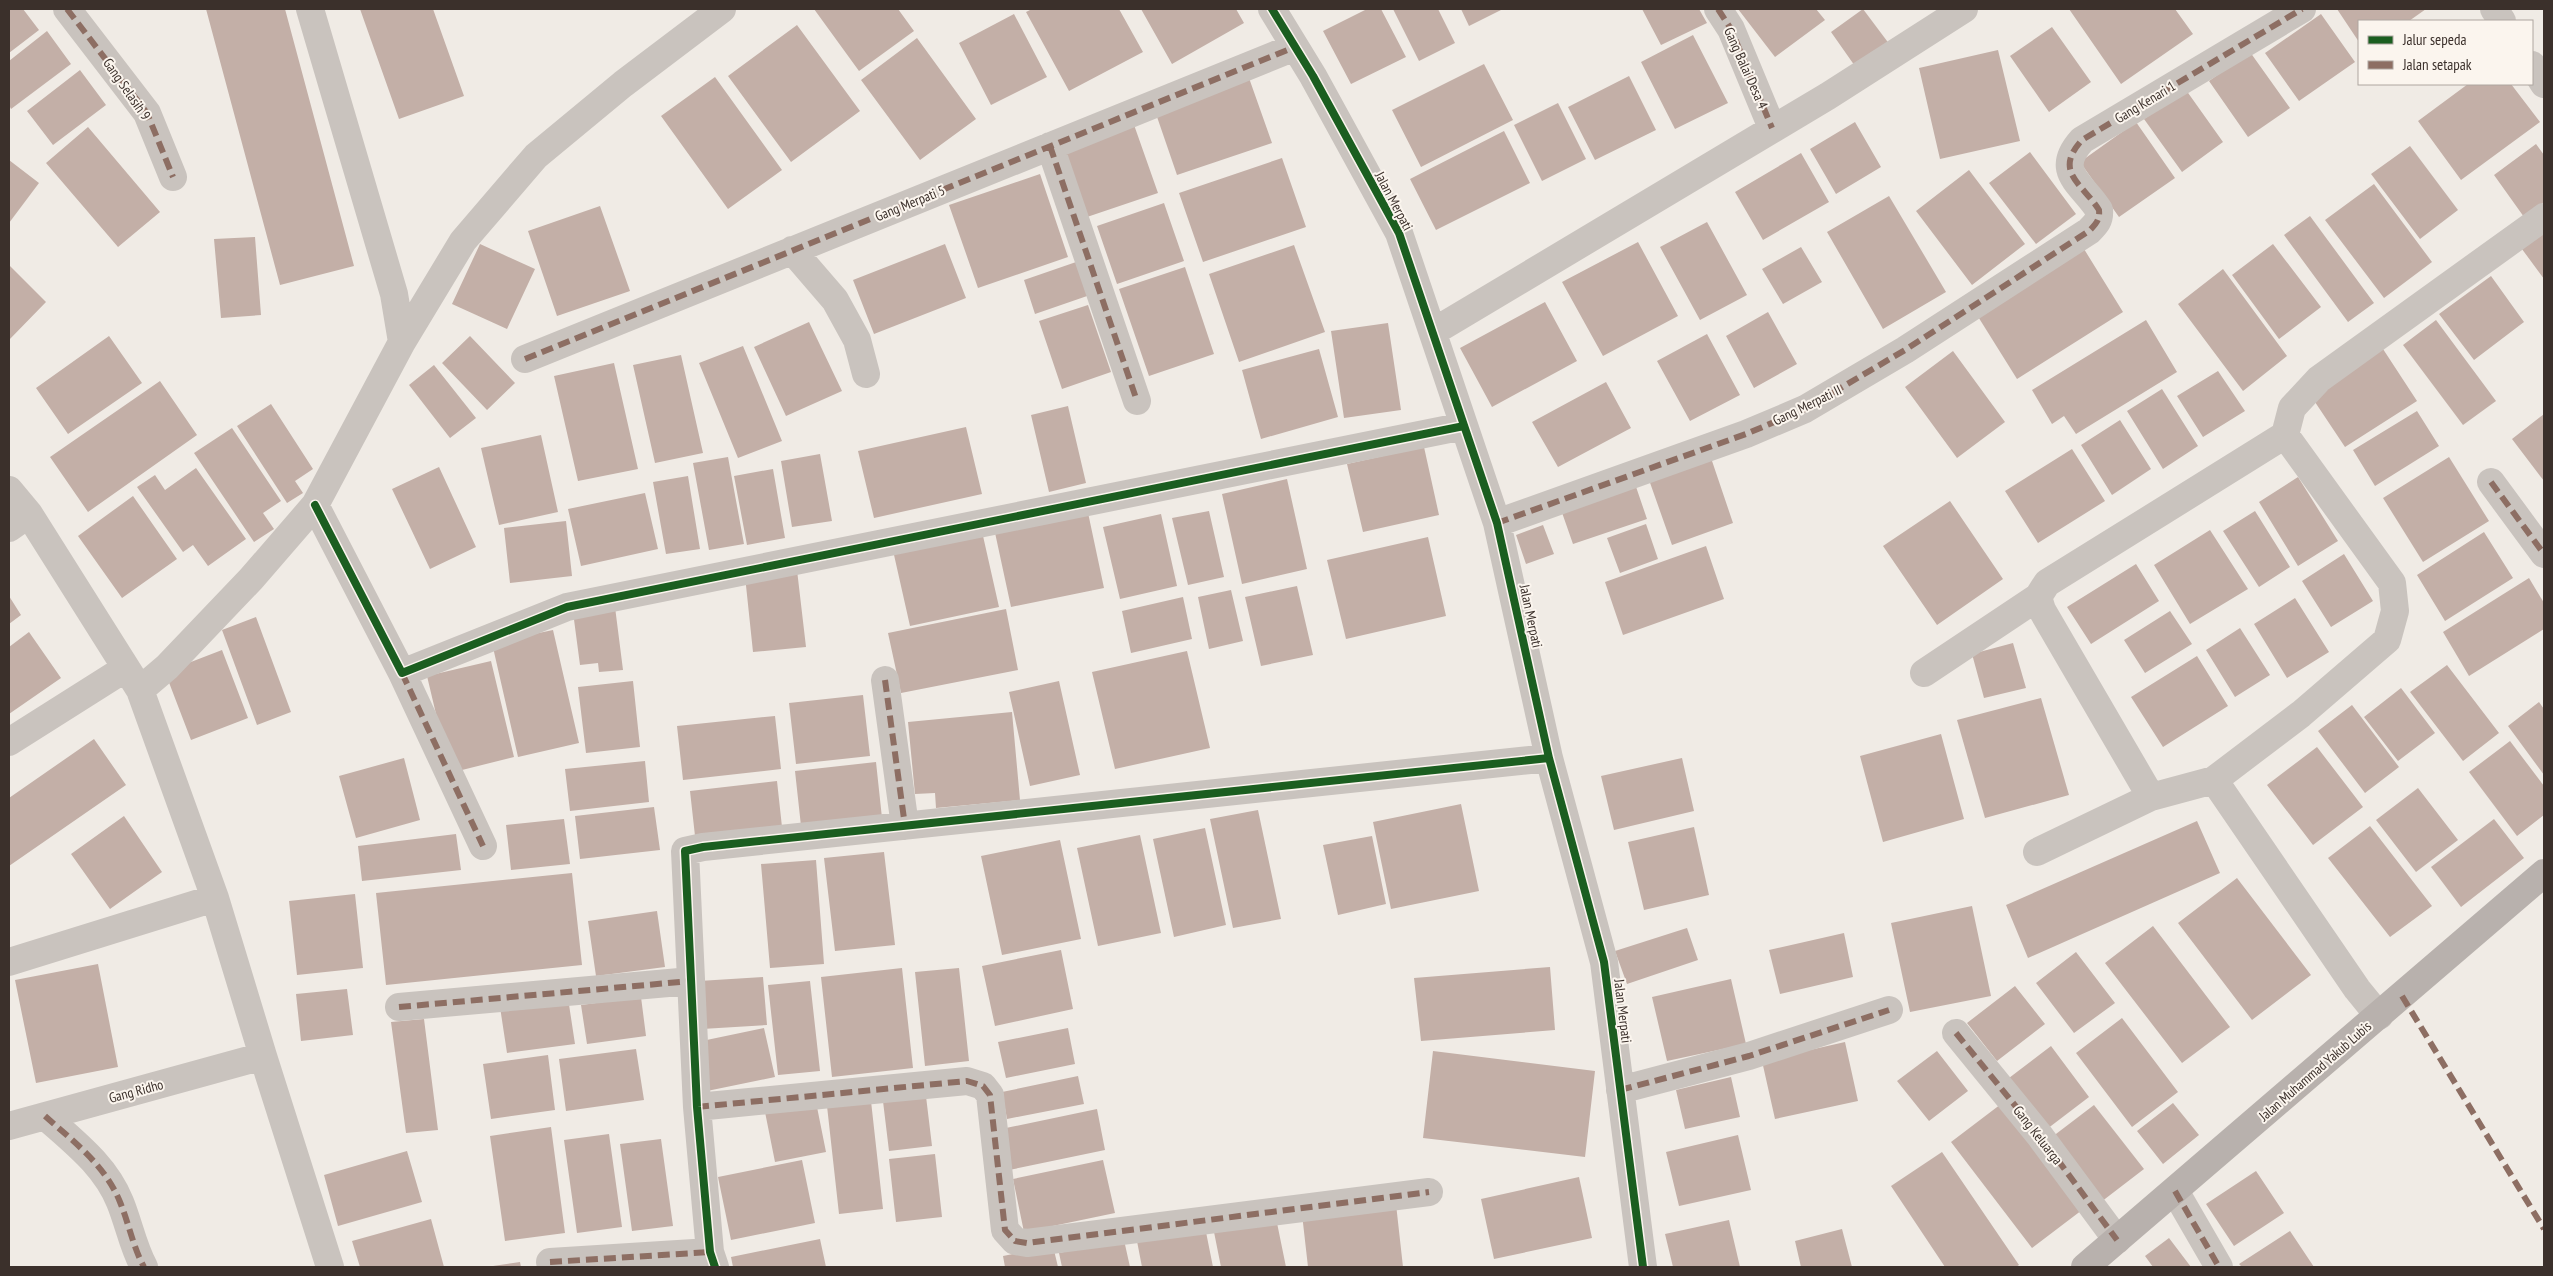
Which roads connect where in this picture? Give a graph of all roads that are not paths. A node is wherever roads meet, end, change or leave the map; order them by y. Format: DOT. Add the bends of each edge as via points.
graph roads {
  1 [pos="67,9"];
  2 [pos="310,9"];
  3 [pos="722,9"];
  4 [pos="1272,9"];
  5 [pos="1718,9"];
  6 [pos="1964,9"];
  7 [pos="2302,9"];
  8 [pos="2494,9"];
  9 [pos="2501,20"];
  10 [pos="1295,47"];
  11 [pos="2533,67"];
  12 [pos="2544,84"];
  13 [pos="1772,128"];
  14 [pos="1050,146"];
  15 [pos="173,177"];
  16 [pos="2544,217"];
  17 [pos="2089,231"];
  18 [pos="792,250"];
  19 [pos="1433,332"];
  20 [pos="402,342"];
  21 [pos="525,359"];
  22 [pos="866,374"];
  23 [pos="1136,401"];
  24 [pos="1464,426"];
  25 [pos="2285,435"];
  26 [pos="2491,482"];
  27 [pos="9,490"];
  28 [pos="315,505"];
  29 [pos="19,521"];
  30 [pos="1497,523"];
  31 [pos="2544,554"];
  32 [pos="2038,597"];
  33 [pos="402,673"];
  34 [pos="1924,673"];
  35 [pos="133,679"];
  36 [pos="885,680"];
  37 [pos="9,742"];
  38 [pos="1549,758"];
  39 [pos="2214,780"];
  40 [pos="2151,797"];
  41 [pos="905,826"];
  42 [pos="483,846"];
  43 [pos="2037,852"];
  44 [pos="2544,873"];
  45 [pos="215,898"];
  46 [pos="9,962"];
  47 [pos="691,981"];
  48 [pos="398,1007"];
  49 [pos="1890,1010"];
  50 [pos="2379,1016"];
  51 [pos="1956,1033"];
  52 [pos="263,1056"];
  53 [pos="1620,1090"];
  54 [pos="697,1107"];
  55 [pos="45,1116"];
  56 [pos="9,1126"];
  57 [pos="2175,1191"];
  58 [pos="1429,1192"];
  59 [pos="2117,1240"];
  60 [pos="712,1259"];
  61 [pos="550,1262"];
  62 [pos="144,1267"];
  63 [pos="330,1267"];
  64 [pos="1643,1267"];
  65 [pos="2085,1267"];
  66 [pos="2219,1267"];
  1 -- 15 [label="street, Gang Selasih 9" via="147,113"];
  2 -- 20 [label="street" via="394,294"];
  3 -- 20 [label="street" via="623,84 536,156 463,241"];
  4 -- 10 [label="street, Jalan Merpati"];
  5 -- 13 [label="street, Gang Balai Desa 4" via="1731,29"];
  6 -- 13 [label="street"];
  7 -- 17 [label="street, Gang Kenari 1" via="2082,140 2069,161 2075,180 2099,210 2100,217"];
  8 -- 9 [label="street"];
  10 -- 14 [label="street, Gang Merpati 5"];
  10 -- 19 [label="street, Jalan Merpati" via="1398,233"];
  11 -- 12 [label="street"];
  13 -- 19 [label="street"];
  14 -- 18 [label="street, Gang Merpati 5"];
  14 -- 23 [label="street"];
  16 -- 25 [label="street" via="2319,379 2292,408"];
  17 -- 30 [label="street, Gang Merpati II" via="1897,355 1805,410"];
  18 -- 21 [label="street, Gang Merpati 5"];
  18 -- 22 [label="street" via="835,300 857,340"];
  19 -- 24 [label="street, Jalan Merpati"];
  20 -- 28 [label="street"];
  24 -- 30 [label="street, Jalan Merpati"];
  24 -- 33 [label="street" via="567,608"];
  25 -- 32 [label="street" via="2047,583"];
  25 -- 39 [label="street" via="2392,583 2395,611 2387,640 2301,714"];
  26 -- 31 [label="street"];
  27 -- 29 [label="street"];
  28 -- 33 [label="street"];
  28 -- 35 [label="street" via="167,667"];
  29 -- 35 [label="street"];
  30 -- 38 [label="street, Jalan Merpati"];
  32 -- 34 [label="street"];
  32 -- 40 [label="street" via="2042,610"];
  33 -- 42 [label="street"];
  35 -- 37 [label="street"];
  35 -- 45 [label="street"];
  36 -- 41 [label="street"];
  38 -- 41 [label="street"];
  38 -- 53 [label="street, Jalan Merpati" via="1604,962"];
  39 -- 40 [label="street"];
  39 -- 50 [label="street" via="2357,989"];
  40 -- 43 [label="street"];
  41 -- 47 [label="street" via="685,851"];
  44 -- 50 [label="main road, Jalan Muhammad Yakub Lubis"];
  45 -- 46 [label="street"];
  45 -- 52 [label="street"];
  47 -- 48 [label="street"];
  47 -- 54 [label="street"];
  49 -- 53 [label="street" via="1749,1056"];
  50 -- 57 [label="main road, Jalan Muhammad Yakub Lubis"];
  51 -- 59 [label="street, Gang Keluarga" via="2040,1136"];
  52 -- 55 [label="street, Gang Ridho"];
  52 -- 63 [label="street"];
  53 -- 64 [label="street, Jalan Merpati"];
  54 -- 58 [label="street" via="967,1082 983,1086 990,1095 1005,1230 1015,1241 1027,1244"];
  54 -- 60 [label="street"];
  55 -- 56 [label="street, Gang Ridho"];
  55 -- 62 [label="street" via="96,1162 120,1202"];
  57 -- 59 [label="main road, Jalan Muhammad Yakub Lubis"];
  57 -- 66 [label="street"];
  59 -- 65 [label="main road, Jalan Muhammad Yakub Lubis"];
  60 -- 61 [label="street"];
}
